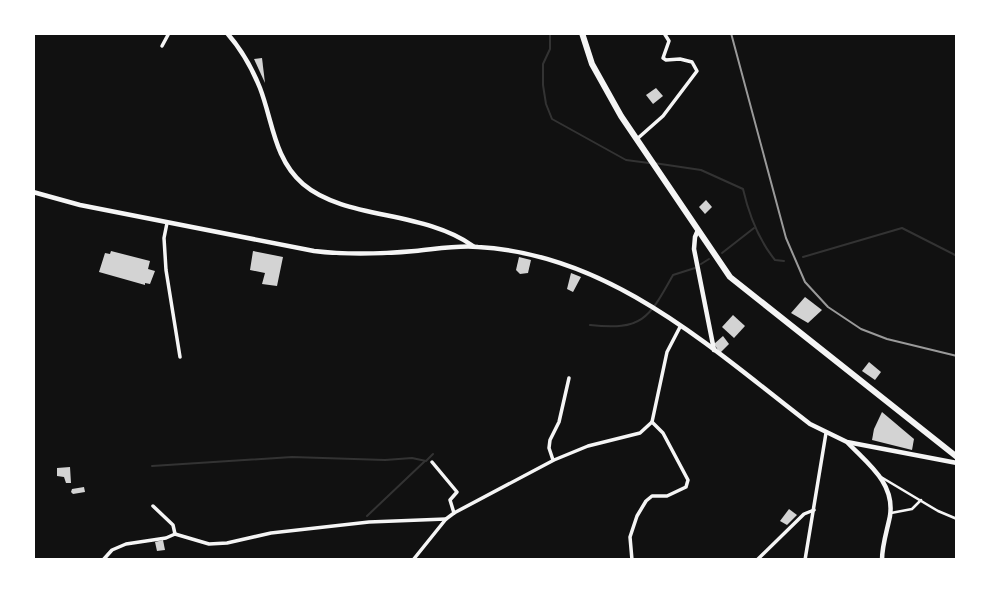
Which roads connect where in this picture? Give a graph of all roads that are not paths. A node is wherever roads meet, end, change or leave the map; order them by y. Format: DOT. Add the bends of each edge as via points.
graph roads {
  1 [pos="169,33"];
  2 [pos="227,33"];
  3 [pos="582,33"];
  4 [pos="664,33"];
  5 [pos="162,46"];
  6 [pos="637,139"];
  7 [pos="33,192"];
  8 [pos="167,223"];
  9 [pos="698,230"];
  10 [pos="473,246"];
  11 [pos="680,327"];
  12 [pos="714,351"];
  13 [pos="180,357"];
  14 [pos="569,379"];
  15 [pos="652,422"];
  16 [pos="826,433"];
  17 [pos="847,442"];
  18 [pos="957,457"];
  19 [pos="554,460"];
  20 [pos="432,462"];
  21 [pos="957,463"];
  22 [pos="881,477"];
  23 [pos="921,500"];
  24 [pos="153,506"];
  25 [pos="814,510"];
  26 [pos="454,513"];
  27 [pos="891,513"];
  28 [pos="446,519"];
  29 [pos="957,519"];
  30 [pos="175,534"];
  31 [pos="103,560"];
  32 [pos="413,560"];
  33 [pos="632,560"];
  34 [pos="757,560"];
  35 [pos="806,560"];
  36 [pos="882,560"];
  1 -- 5 [label="street"];
  2 -- 10 [label="street" via="260,89 276,144 302,183 349,206 456,234"];
  3 -- 6 [label="main road" via="603,86"];
  4 -- 6 [label="street" via="669,41 663,58 692,62 697,71 663,116"];
  6 -- 9 [label="main road"];
  7 -- 8 [label="street"];
  8 -- 10 [label="street" via="333,253"];
  8 -- 13 [label="street" via="166,270"];
  9 -- 12 [label="street" via="694,249"];
  9 -- 18 [label="main road" via="730,277"];
  10 -- 11 [label="street" via="544,257 594,274"];
  11 -- 12 [label="street"];
  11 -- 15 [label="street" via="667,352"];
  12 -- 16 [label="street"];
  14 -- 19 [label="street" via="550,440"];
  15 -- 19 [label="street" via="640,433"];
  15 -- 33 [label="street" via="663,433 688,480 686,487 646,501 630,537"];
  16 -- 17 [label="street"];
  16 -- 25 [label="street"];
  17 -- 21 [label="street"];
  17 -- 22 [label="street"];
  19 -- 26 [label="street"];
  20 -- 26 [label="street" via="457,492 450,500"];
  22 -- 23 [label="street"];
  22 -- 27 [label="street"];
  23 -- 27 [label="street" via="912,509"];
  23 -- 29 [label="street"];
  24 -- 30 [label="street" via="173,525"];
  25 -- 34 [label="street" via="804,514"];
  25 -- 35 [label="street"];
  26 -- 28 [label="street"];
  27 -- 36 [label="street"];
  28 -- 30 [label="street" via="369,522 209,544"];
  28 -- 32 [label="street"];
  30 -- 31 [label="street" via="126,544"];
}
